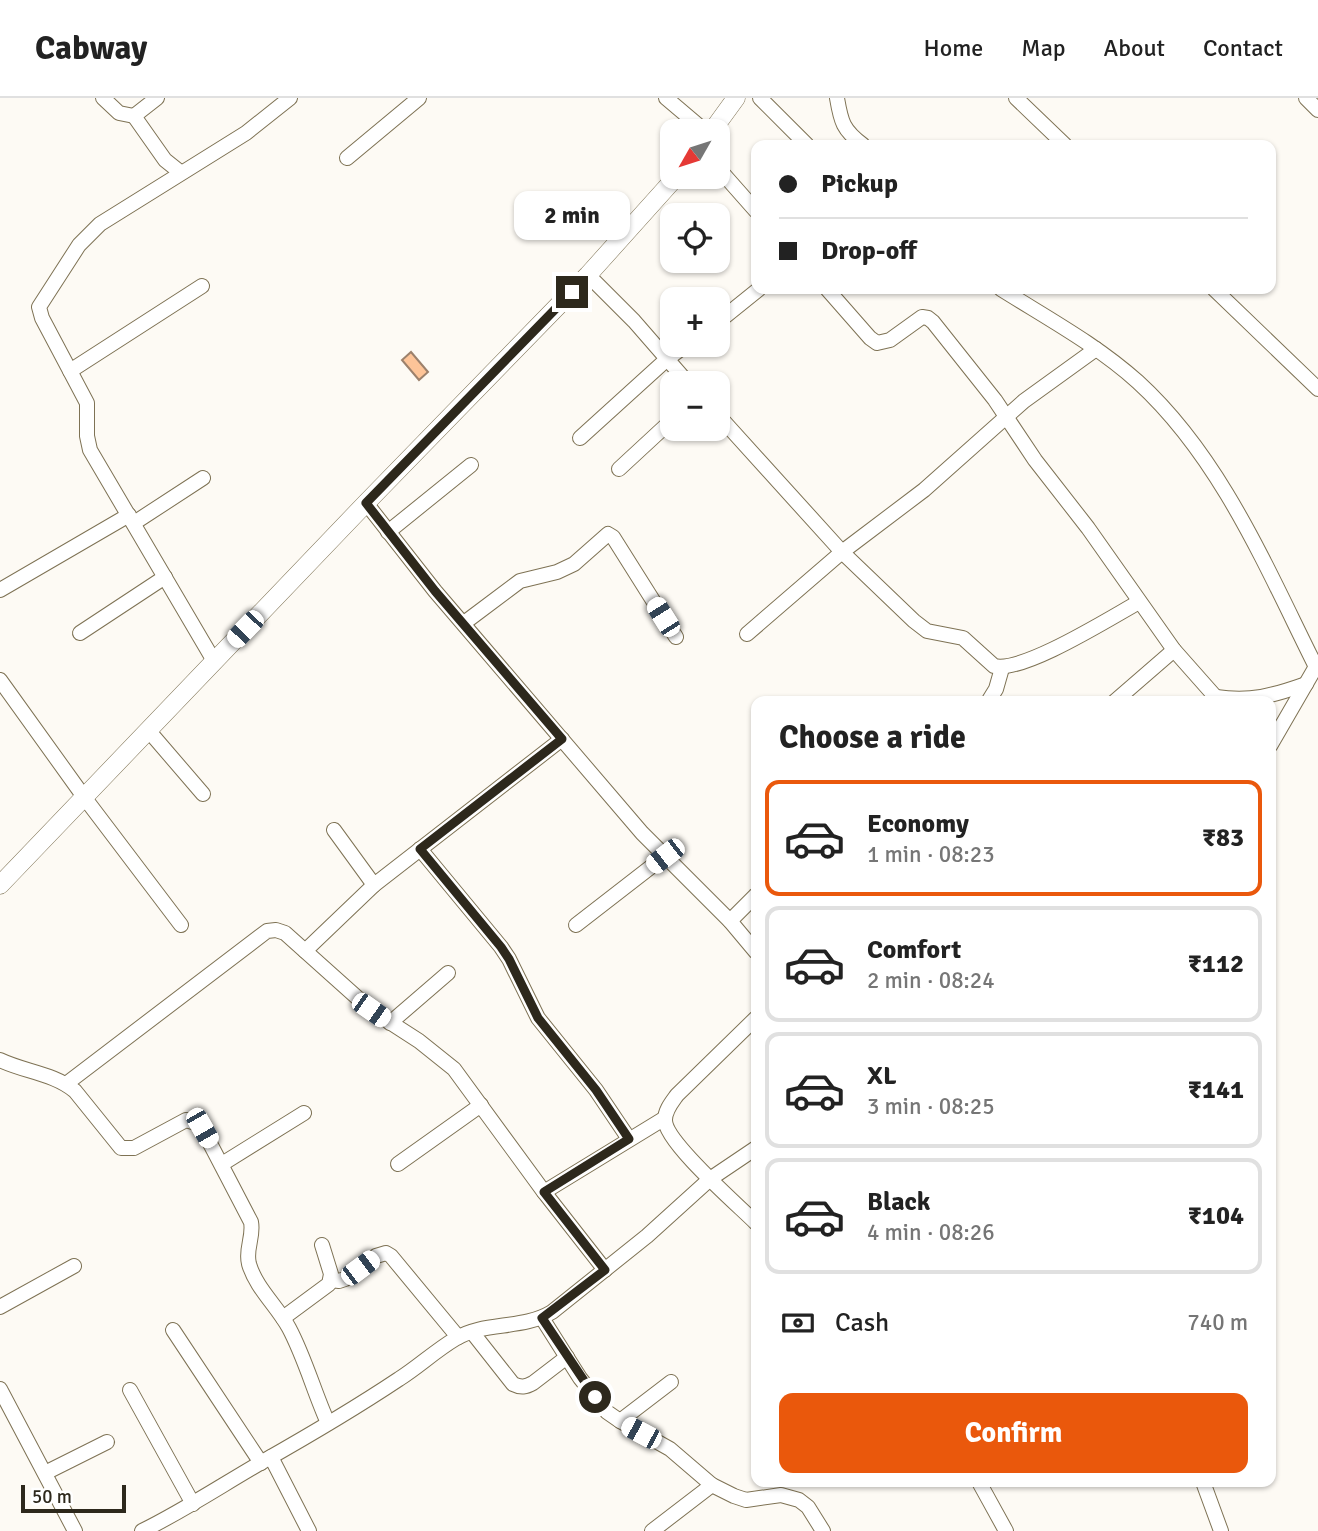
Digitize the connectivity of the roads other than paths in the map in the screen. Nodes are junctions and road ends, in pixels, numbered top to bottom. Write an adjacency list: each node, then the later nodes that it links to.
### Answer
1 (103, 98): 12 (street)
2 (157, 98): 12 (street)
3 (290, 98): 19 (street)
4 (419, 98): 18 (street)
5 (666, 98): 13 (street)
6 (736, 98): 14 (main road)
7 (760, 98): 15 (street)
8 (837, 98): 16 (street)
9 (1016, 98): 17 (street)
10 (1306, 98): 11 (street)
11 (1318, 110)
12 (134, 116): 19 (street)
13 (691, 119)
14 (721, 119)
15 (802, 140)
16 (857, 140)
17 (1060, 140)
18 (347, 158)
19 (180, 172): 33 (street)
20 (730, 182): 22 (street)
21 (665, 189): 23 (main road)
22 (751, 205)
23 (588, 275): 32 (street); 43 (main road)
24 (202, 285): 33 (street)
25 (753, 294): 29 (street)
26 (831, 294): 36 (street)
27 (1009, 294): 30 (street)
28 (1219, 294): 35 (street)
29 (730, 312)
30 (1096, 349): 36 (street); 56 (street)
31 (670, 357): 32 (street)
32 (666, 360): 34 (street); 39 (street)
33 (70, 371): 44 (street)
34 (677, 371)
35 (1318, 389)
36 (1006, 416): 46 (street); 49 (street)
37 (730, 428): 46 (street)
38 (660, 432): 41 (street)
39 (580, 438)
40 (471, 465): 45 (street)
41 (619, 469)
42 (203, 478): 44 (street)
43 (366, 503): 45 (street); 55 (main road)
44 (132, 519): 47 (street); 48 (street)
45 (388, 532): 50 (street)
46 (842, 552): 52 (street); 57 (street)
47 (165, 577): 51 (street); 55 (street)
48 (0, 590)
49 (1139, 602): 54 (street); 57 (street)
50 (464, 623): 53 (street); 66 (street)
51 (80, 634)
52 (747, 634)
53 (676, 637)
54 (1174, 650): 61 (street); 62 (street)
55 (214, 661): 64 (main road)
56 (1317, 665): 59 (street)
57 (1002, 668): 60 (street)
58 (0, 680): 68 (street)
59 (1306, 684): 63 (street); 65 (street)
60 (992, 696)
61 (1121, 696)
62 (1215, 696)
63 (1267, 696)
64 (148, 730): 67 (street); 68 (main road)
65 (1276, 736)
66 (562, 739): 70 (street); 71 (street)
67 (203, 794)
68 (84, 797): 72 (main road); 76 (street)
69 (334, 830): 73 (street)
70 (420, 849): 73 (street); 88 (street)
71 (665, 856): 75 (street); 77 (street)
72 (0, 885)
73 (374, 885): 79 (street)
74 (751, 900): 75 (street)
75 (730, 921): 78 (street)
76 (181, 925)
77 (576, 925)
78 (751, 946)
79 (305, 951): 81 (street); 84 (street)
80 (448, 973): 81 (street)
81 (390, 1023): 85 (street)
82 (751, 1023): 87 (street)
83 (0, 1060): 84 (street)
84 (66, 1084): 90 (street)
85 (481, 1105): 91 (street); 93 (street)
86 (304, 1113): 90 (street)
87 (665, 1118): 88 (street); 92 (street)
88 (629, 1139): 93 (street)
89 (751, 1151): 92 (street)
90 (222, 1164): 100 (street)
91 (398, 1164)
92 (710, 1180): 94 (street); 97 (street)
93 (544, 1192): 97 (street)
94 (751, 1218)
95 (322, 1245): 98 (street)
96 (74, 1266): 99 (street)
97 (605, 1270): 101 (street)
98 (331, 1280): 100 (street); 103 (street)
99 (0, 1307)
100 (284, 1318): 109 (street)
101 (542, 1318): 103 (street); 104 (street)
102 (173, 1330): 111 (street)
103 (465, 1335): 104 (street); 109 (street)
104 (567, 1357): 108 (street)
105 (671, 1382): 108 (street)
106 (130, 1390): 118 (street)
107 (2, 1395): 112 (street)
108 (620, 1421): 113 (street)
109 (328, 1423): 111 (street)
110 (107, 1442): 112 (street)
111 (266, 1460): 118 (street); 121 (street)
112 (45, 1473): 119 (street)
113 (712, 1485): 117 (street); 122 (street)
114 (790, 1487): 117 (street)
115 (982, 1487): 124 (street)
116 (1205, 1487): 125 (street)
117 (781, 1495): 123 (street)
118 (193, 1504): 120 (street)
119 (75, 1531)
120 (142, 1531)
121 (309, 1531)
122 (652, 1531)
123 (823, 1531)
124 (1006, 1531)
125 (1221, 1531)

